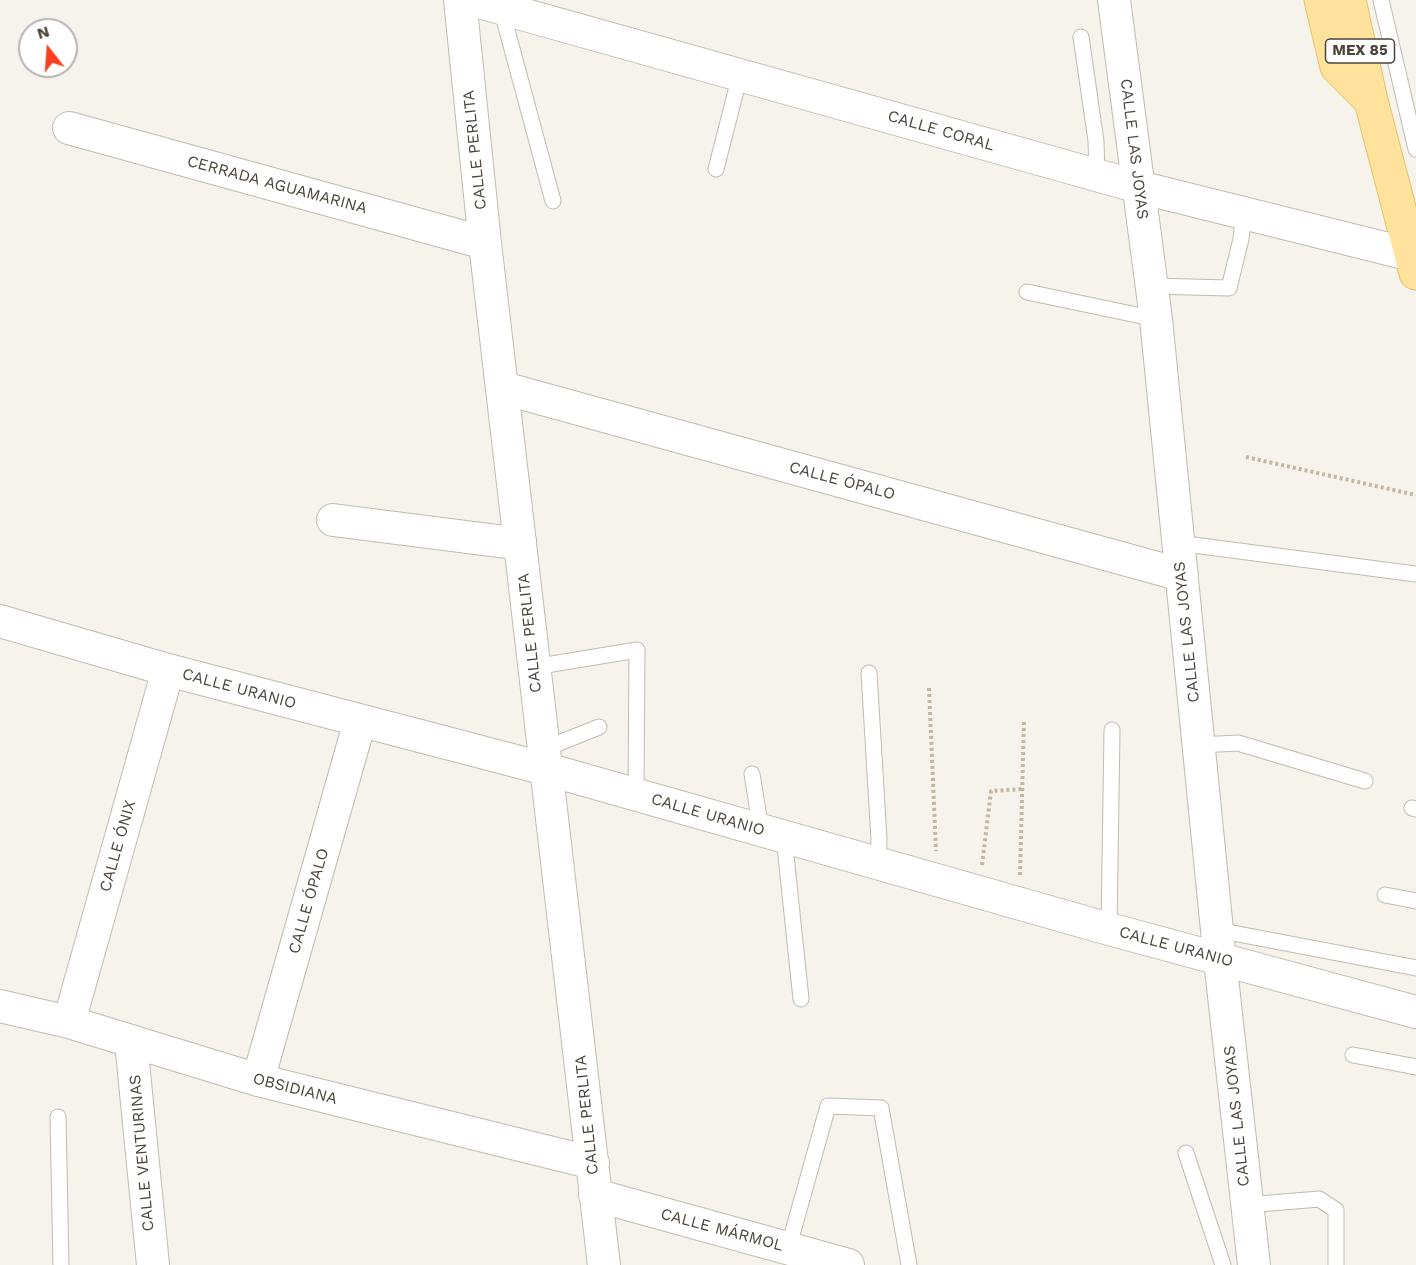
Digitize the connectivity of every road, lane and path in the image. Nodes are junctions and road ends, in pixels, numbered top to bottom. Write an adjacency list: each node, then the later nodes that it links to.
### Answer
1 (460, 0): 19 (street, CALLE PERLITA)
2 (1114, 0): 16 (street, CALLE LAS JOYAS)
3 (1322, 0): 10 (main road)
4 (1348, 0): 10 (main road, MEX 85)
5 (1381, 0): 13 (lane)
6 (1388, 0): 11 (lane)
7 (487, 4): 9 (street, CALLE CORAL); 17 (lane)
8 (1081, 37): 15 (lane)
9 (740, 75): 14 (lane); 15 (street, CALLE CORAL)
10 (1371, 102): 20 (main road, MEX 85)
11 (1416, 117)
12 (69, 128): 19 (street, CERRADA AGUAMARINA)
13 (1416, 149)
14 (716, 169)
15 (1097, 175): 16 (street, CALLE CORAL)
16 (1139, 187): 18 (street, CALLE CORAL); 21 (street, CALLE LAS JOYAS)
17 (553, 201)
18 (1244, 212): 20 (street, CALLE CORAL); 21 (lane)
19 (485, 243): 24 (street, CALLE PERLITA)
20 (1414, 264)
21 (1152, 286): 23 (street, CALLE LAS JOYAS)
22 (1027, 292): 23 (lane)
23 (1156, 319): 29 (street, CALLE LAS JOYAS)
24 (503, 388): 28 (street, CALLE PERLITA); 31 (street, CALLE ÓPALO)
25 (1246, 457): 26 (path)
26 (1416, 495)
27 (333, 520): 28 (street)
28 (520, 541): 33 (street, CALLE PERLITA)
29 (1178, 543): 30 (lane); 31 (street, CALLE LAS JOYAS)
30 (1416, 574)
31 (1182, 575): 41 (street, CALLE LAS JOYAS)
32 (0, 621): 34 (street, CALLE URANIO)
33 (534, 667): 42 (street, CALLE PERLITA); 46 (lane)
34 (168, 670): 38 (street, CALLE URANIO); 60 (street, CALLE ÓNIX)
35 (869, 673): 48 (lane)
36 (929, 688): 49 (path)
37 (1024, 719): 45 (path)
38 (360, 722): 42 (street, CALLE URANIO); 64 (street, CALLE ÓPALO)
39 (599, 727): 42 (lane)
40 (1112, 730): 54 (lane)
41 (1199, 745): 44 (lane); 55 (street, CALLE LAS JOYAS)
42 (545, 759): 46 (street, CALLE URANIO); 67 (street, CALLE PERLITA)
43 (752, 774): 47 (lane)
44 (1365, 781)
45 (1023, 789): 50 (path); 53 (path)
46 (636, 795): 47 (street, CALLE URANIO)
47 (773, 834): 48 (street, CALLE URANIO); 57 (lane)
48 (878, 864): 49 (street, CALLE URANIO)
49 (934, 879): 50 (street, CALLE URANIO)
50 (977, 891): 53 (street, CALLE URANIO)
51 (1385, 895): 52 (lane)
52 (1416, 901)
53 (1017, 903): 54 (street, CALLE URANIO)
54 (1109, 929): 55 (street, CALLE URANIO)
55 (1219, 945): 56 (lane); 59 (street, CALLE URANIO); 69 (street, CALLE LAS JOYAS)
56 (1416, 968)
57 (801, 999)
58 (0, 1006): 60 (street, OBSIDIANA)
59 (1416, 1012)
60 (69, 1022): 61 (street, OBSIDIANA)
61 (131, 1042): 64 (street, OBSIDIANA); 72 (street, CALLE VENTURINAS)
62 (1353, 1055): 63 (lane)
63 (1416, 1067)
64 (258, 1080): 67 (street, OBSIDIANA)
65 (58, 1117): 71 (lane)
66 (1186, 1153): 76 (lane)
67 (593, 1163): 68 (street, CALLE PERLITA)
68 (595, 1196): 70 (street, CALLE MÁRMOL); 73 (street, CALLE PERLITA)
69 (1247, 1205): 77 (street, CALLE LAS JOYAS); 78 (lane)
70 (789, 1257): 74 (street, CALLE MÁRMOL); 75 (lane)
71 (61, 1265)
72 (153, 1265)
73 (604, 1265)
74 (848, 1265)
75 (909, 1265)
76 (1223, 1265)
77 (1254, 1265)
78 (1336, 1265)

